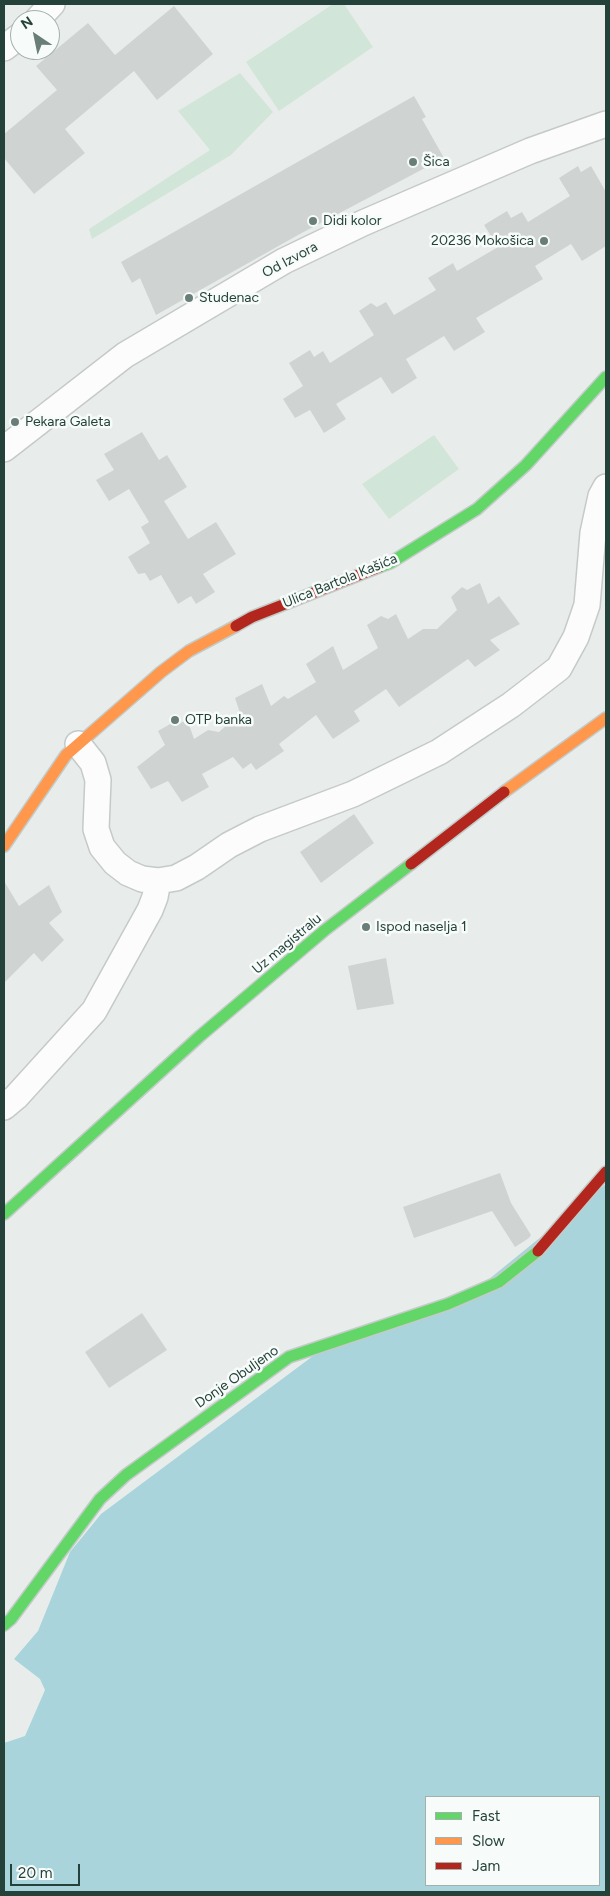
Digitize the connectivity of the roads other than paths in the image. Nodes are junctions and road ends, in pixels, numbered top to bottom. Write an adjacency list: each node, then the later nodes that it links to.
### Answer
1 (606, 124): 3 (street, Od Izvora)
2 (606, 377): 6 (street, Ulica Bartola Kašića)
3 (4, 449)
4 (606, 487): 8 (street)
5 (606, 718): 11 (street, Uz magistralu)
6 (78, 744): 7 (street, Ulica Bartola Kašića); 8 (street)
7 (4, 846)
8 (158, 881): 9 (street)
9 (4, 1107)
10 (606, 1172): 12 (street, Donje Obuljeno)
11 (4, 1214)
12 (4, 1625)

